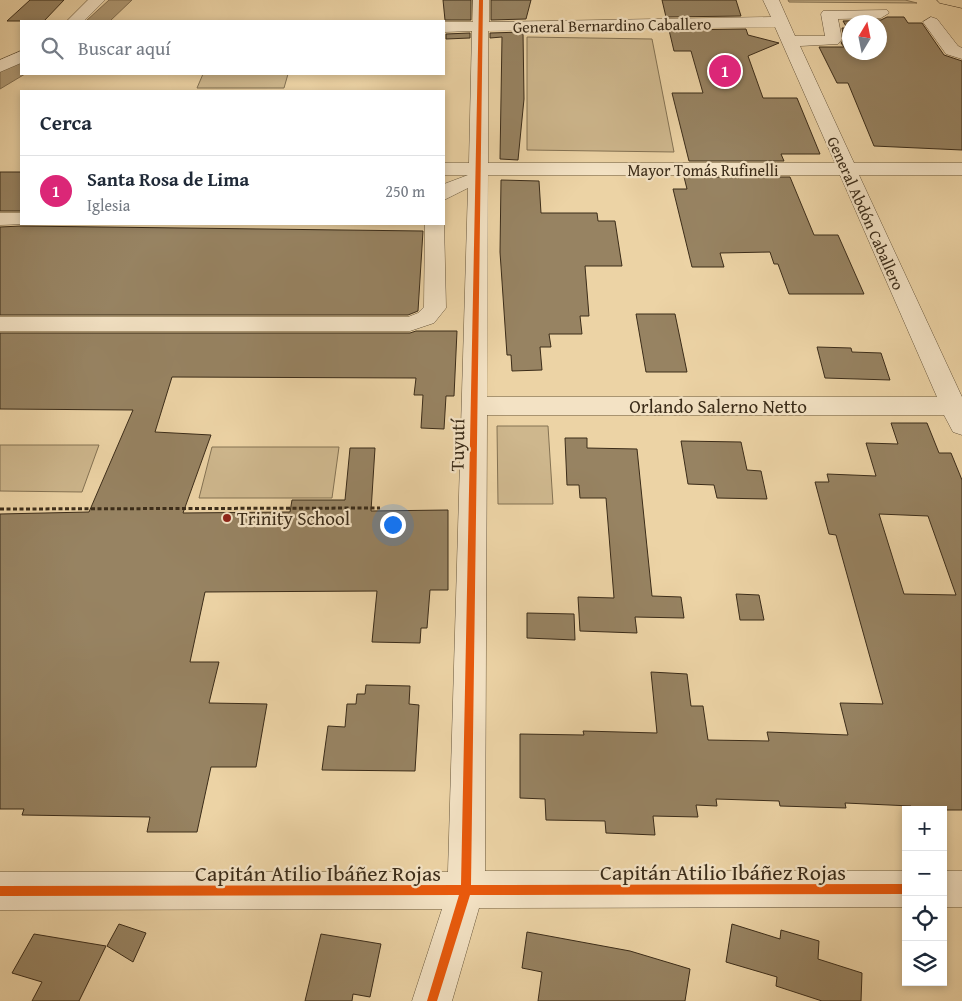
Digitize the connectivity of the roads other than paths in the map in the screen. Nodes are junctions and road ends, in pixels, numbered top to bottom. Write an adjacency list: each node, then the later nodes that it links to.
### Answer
1 (97, 0): 7 (street)
2 (481, 0): 10 (street, Tuyutí)
3 (771, 0): 11 (street, General Abdón Caballero)
4 (945, 0): 5 (main road)
5 (962, 3)
6 (881, 13): 11 (street, General Bernardino Caballero)
7 (76, 20)
8 (931, 22): 12 (street)
9 (445, 27): 10 (street, General Bernardino Caballero)
10 (482, 27): 11 (street, General Bernardino Caballero); 18 (street, Tuyutí)
11 (784, 32): 17 (street, General Abdón Caballero)
12 (962, 54)
13 (20, 57): 14 (street)
14 (0, 67)
15 (445, 169): 18 (street, Mayor Tomás Rufinelli)
16 (962, 169): 17 (street, Mayor Tomás Rufinelli)
17 (846, 170): 18 (street, Mayor Tomás Rufinelli); 25 (street, General Abdón Caballero)
18 (477, 174): 19 (street); 24 (street, Tuyutí)
19 (445, 193)
20 (0, 219): 21 (street)
21 (20, 219)
22 (434, 225): 23 (street)
23 (0, 324)
24 (474, 406): 25 (street, Orlando Salerno Netto); 29 (street, Tuyutí)
25 (959, 413)
26 (902, 889): 29 (street, Capitán Atilio Ibáñez Rojas)
27 (947, 889): 28 (street)
28 (962, 889)
29 (466, 890): 30 (street, Capitán Atilio Ibáñez Rojas); 31 (street, Tuyutí)
30 (0, 891)
31 (432, 1001)

